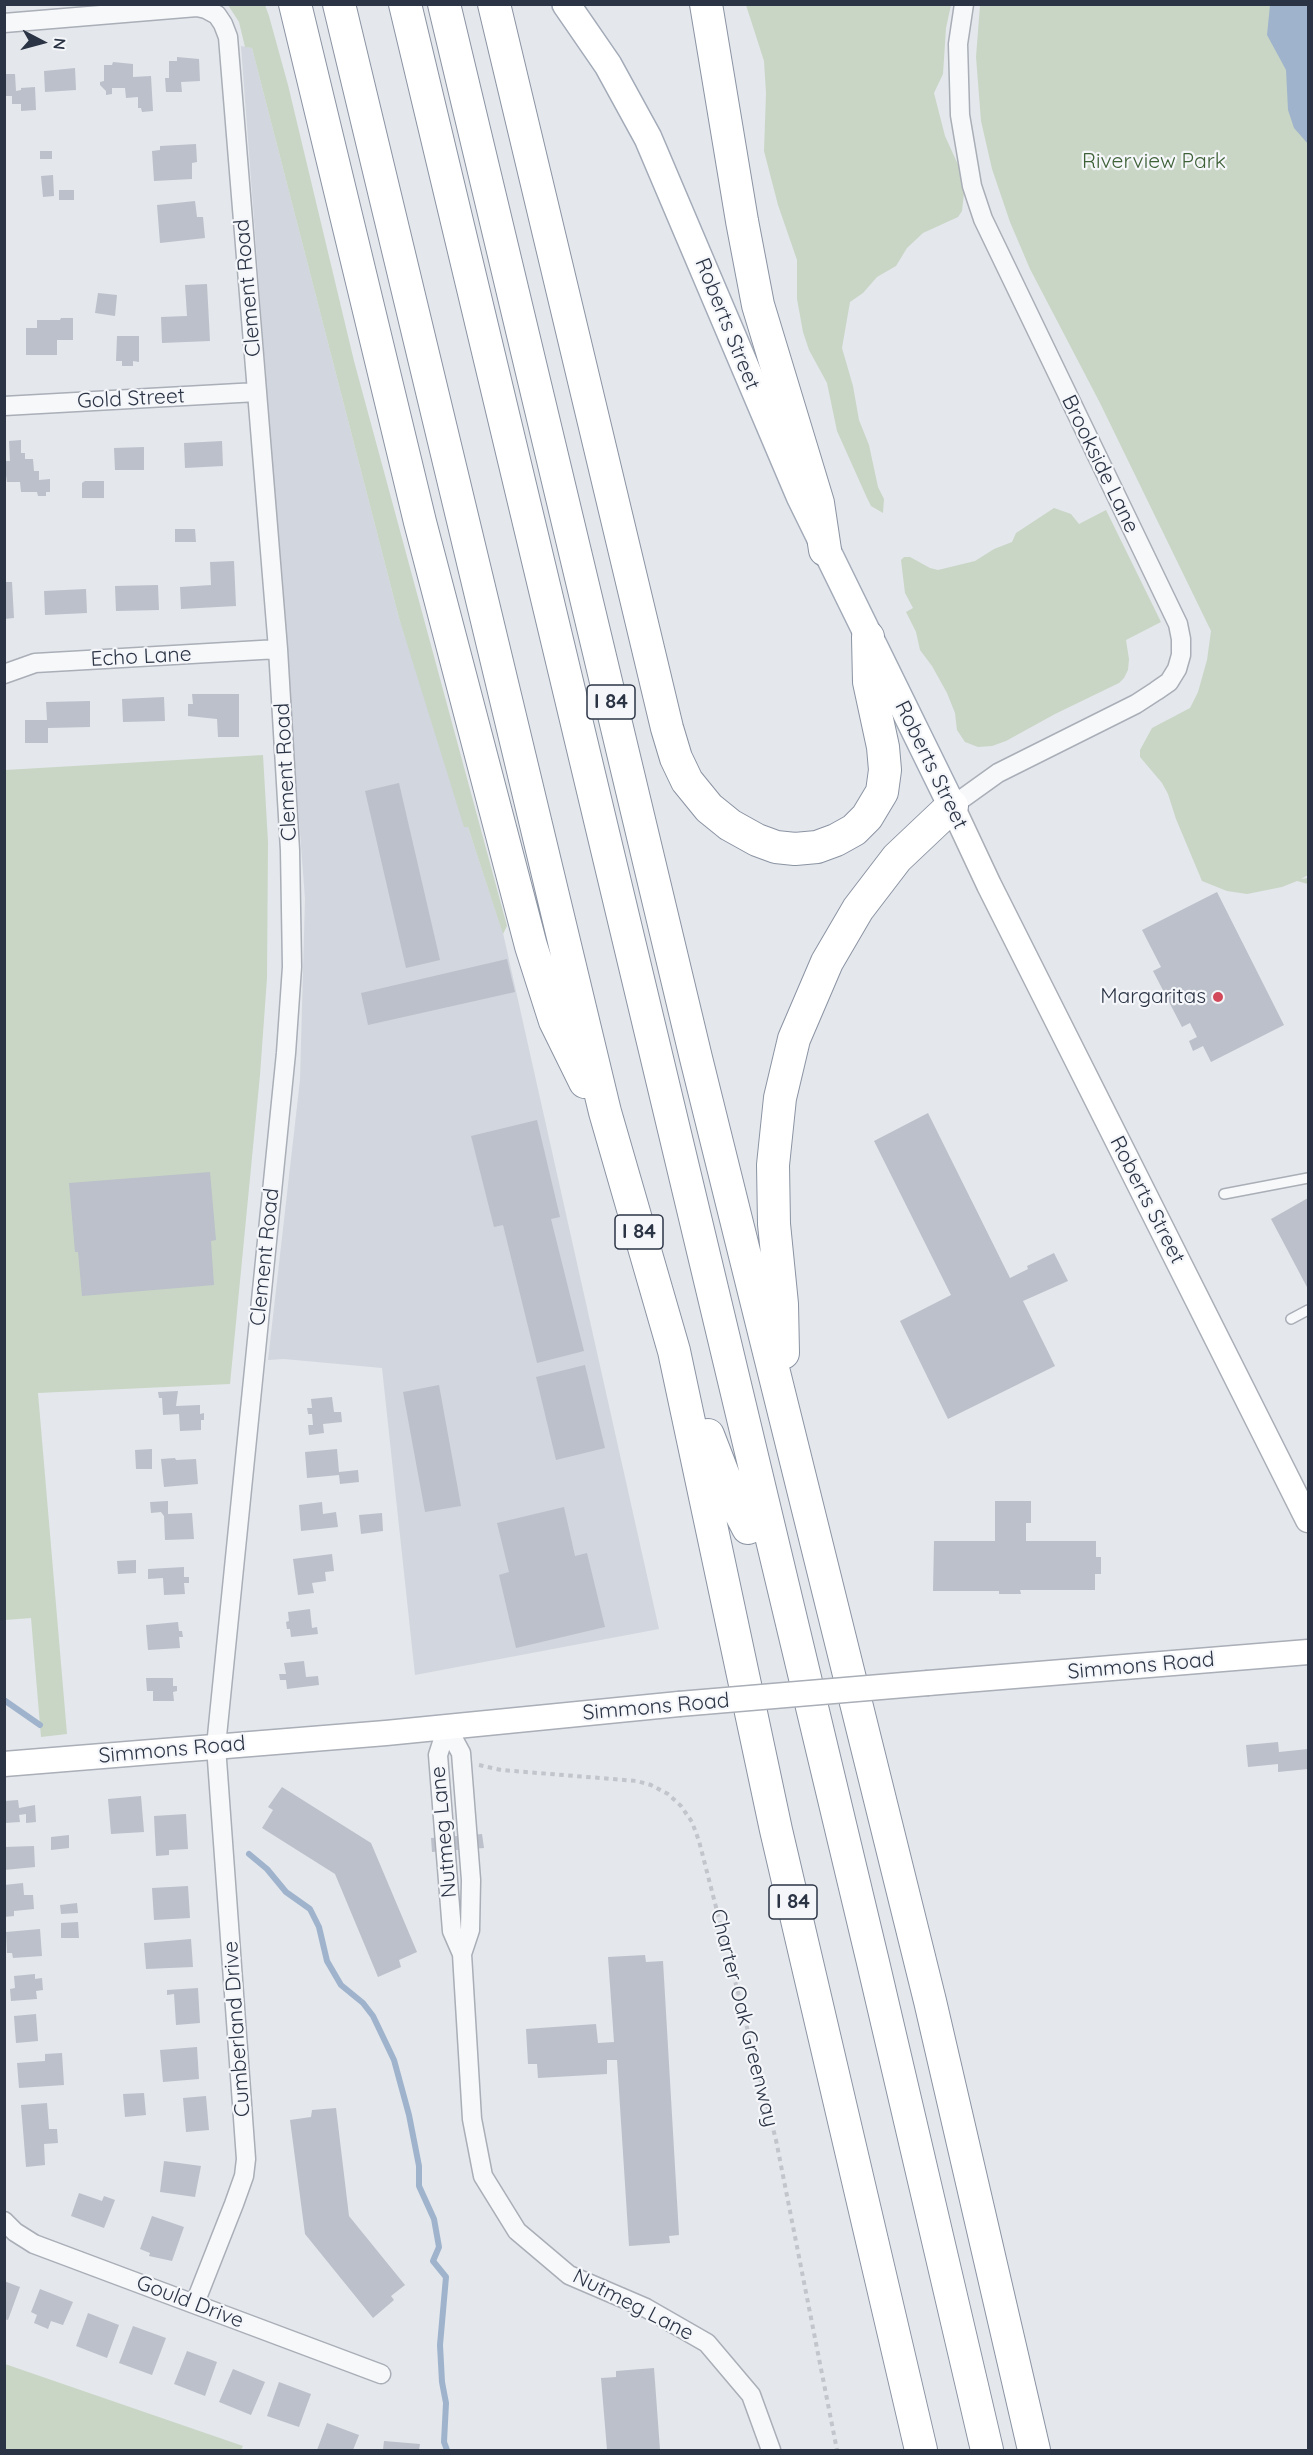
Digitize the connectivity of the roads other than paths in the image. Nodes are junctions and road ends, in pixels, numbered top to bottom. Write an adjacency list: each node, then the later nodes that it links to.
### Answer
1 (278, 4): 14 (highway)
2 (295, 4): 14 (highway)
3 (339, 4): 13 (highway, I 84)
4 (348, 4): 13 (highway)
5 (384, 4): 30 (highway)
6 (405, 4): 44 (highway)
7 (444, 4): 28 (highway, I 84)
8 (494, 4): 18 (highway)
9 (566, 4): 17 (main road, Roberts Street)
10 (706, 4): 17 (highway)
11 (964, 4): 21 (street, Brookside Lane)
12 (4, 23): 15 (street, Clement Road)
13 (355, 70): 22 (highway, I 84)
14 (319, 105): 22 (highway)
15 (257, 392): 16 (street, Gold Street); 19 (street, Clement Road)
16 (4, 406)
17 (825, 550): 18 (main road, Roberts Street)
18 (868, 637): 21 (main road, Roberts Street)
19 (278, 649): 20 (street, Echo Lane); 33 (street, Clement Road)
20 (4, 674)
21 (952, 806): 28 (highway); 29 (main road, Roberts Street)
22 (604, 1112): 27 (highway, I 84)
23 (1308, 1178): 24 (lane)
24 (1224, 1194)
25 (1308, 1310): 26 (lane)
26 (1291, 1319)
27 (674, 1351): 30 (highway); 42 (highway, I 84)
28 (781, 1399): 45 (highway, I 84)
29 (1308, 1520)
30 (748, 1528): 43 (highway)
31 (1308, 1652): 32 (main road, Simmons Road, bridge)
32 (447, 1727): 33 (main road, Simmons Road); 35 (street, Nutmeg Lane); 36 (street, Nutmeg Lane)
33 (216, 1746): 34 (main road, Simmons Road); 39 (street, Cumberland Drive)
34 (4, 1764)
35 (451, 1911): 36 (street, Nutmeg Lane); 37 (street, Nutmeg Lane)
36 (470, 1913): 37 (street, Nutmeg Lane)
37 (462, 1954): 41 (street, Nutmeg Lane)
38 (4, 2221): 39 (street, Gould Drive)
39 (195, 2303): 40 (street, Gould Drive)
40 (381, 2374)
41 (771, 2451)
42 (921, 2451)
43 (966, 2451)
44 (987, 2451)
45 (1034, 2451)

